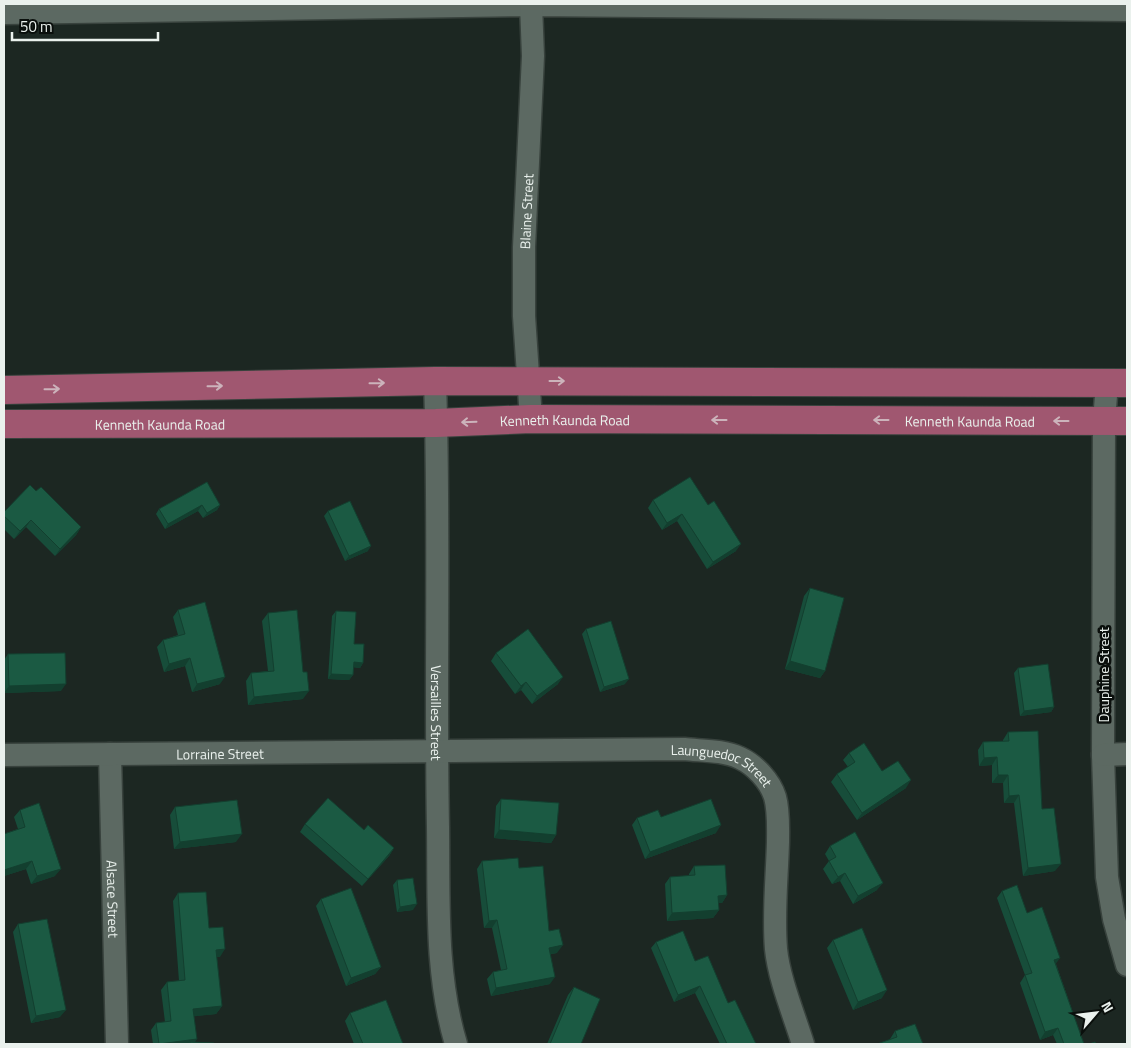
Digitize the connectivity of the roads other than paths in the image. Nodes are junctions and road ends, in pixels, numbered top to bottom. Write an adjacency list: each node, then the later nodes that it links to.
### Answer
1 (531, 5): 2 (street); 3 (street); 4 (street, Blaine Street)
2 (1127, 10)
3 (4, 13)
4 (527, 381): 5 (main road); 6 (main road, one-way to 6); 8 (street, Blaine Street)
5 (435, 382): 7 (main road, one-way to 5); 10 (street, Versailles Street)
6 (1117, 383): 9 (street, Dauphine Street)
7 (4, 390)
8 (531, 419): 9 (main road, Kenneth Kaunda Road, one-way to 8); 10 (main road, Kenneth Kaunda Road, one-way to 10)
9 (1116, 421): 16 (street, Dauphine Street)
10 (436, 423): 11 (main road, Kenneth Kaunda Road); 12 (street, Versailles Street)
11 (4, 424)
12 (436, 751): 13 (street, Lorraine Street); 19 (street, Versailles Street); 20 (street, Launguedoc Street)
13 (110, 754): 15 (street, Lorraine Street); 18 (street, Alsace Street)
14 (1127, 754): 16 (street)
15 (4, 755)
16 (1103, 755): 17 (street, Dauphine Street)
17 (1127, 965)
18 (117, 1044)
19 (456, 1044)
20 (803, 1044)

